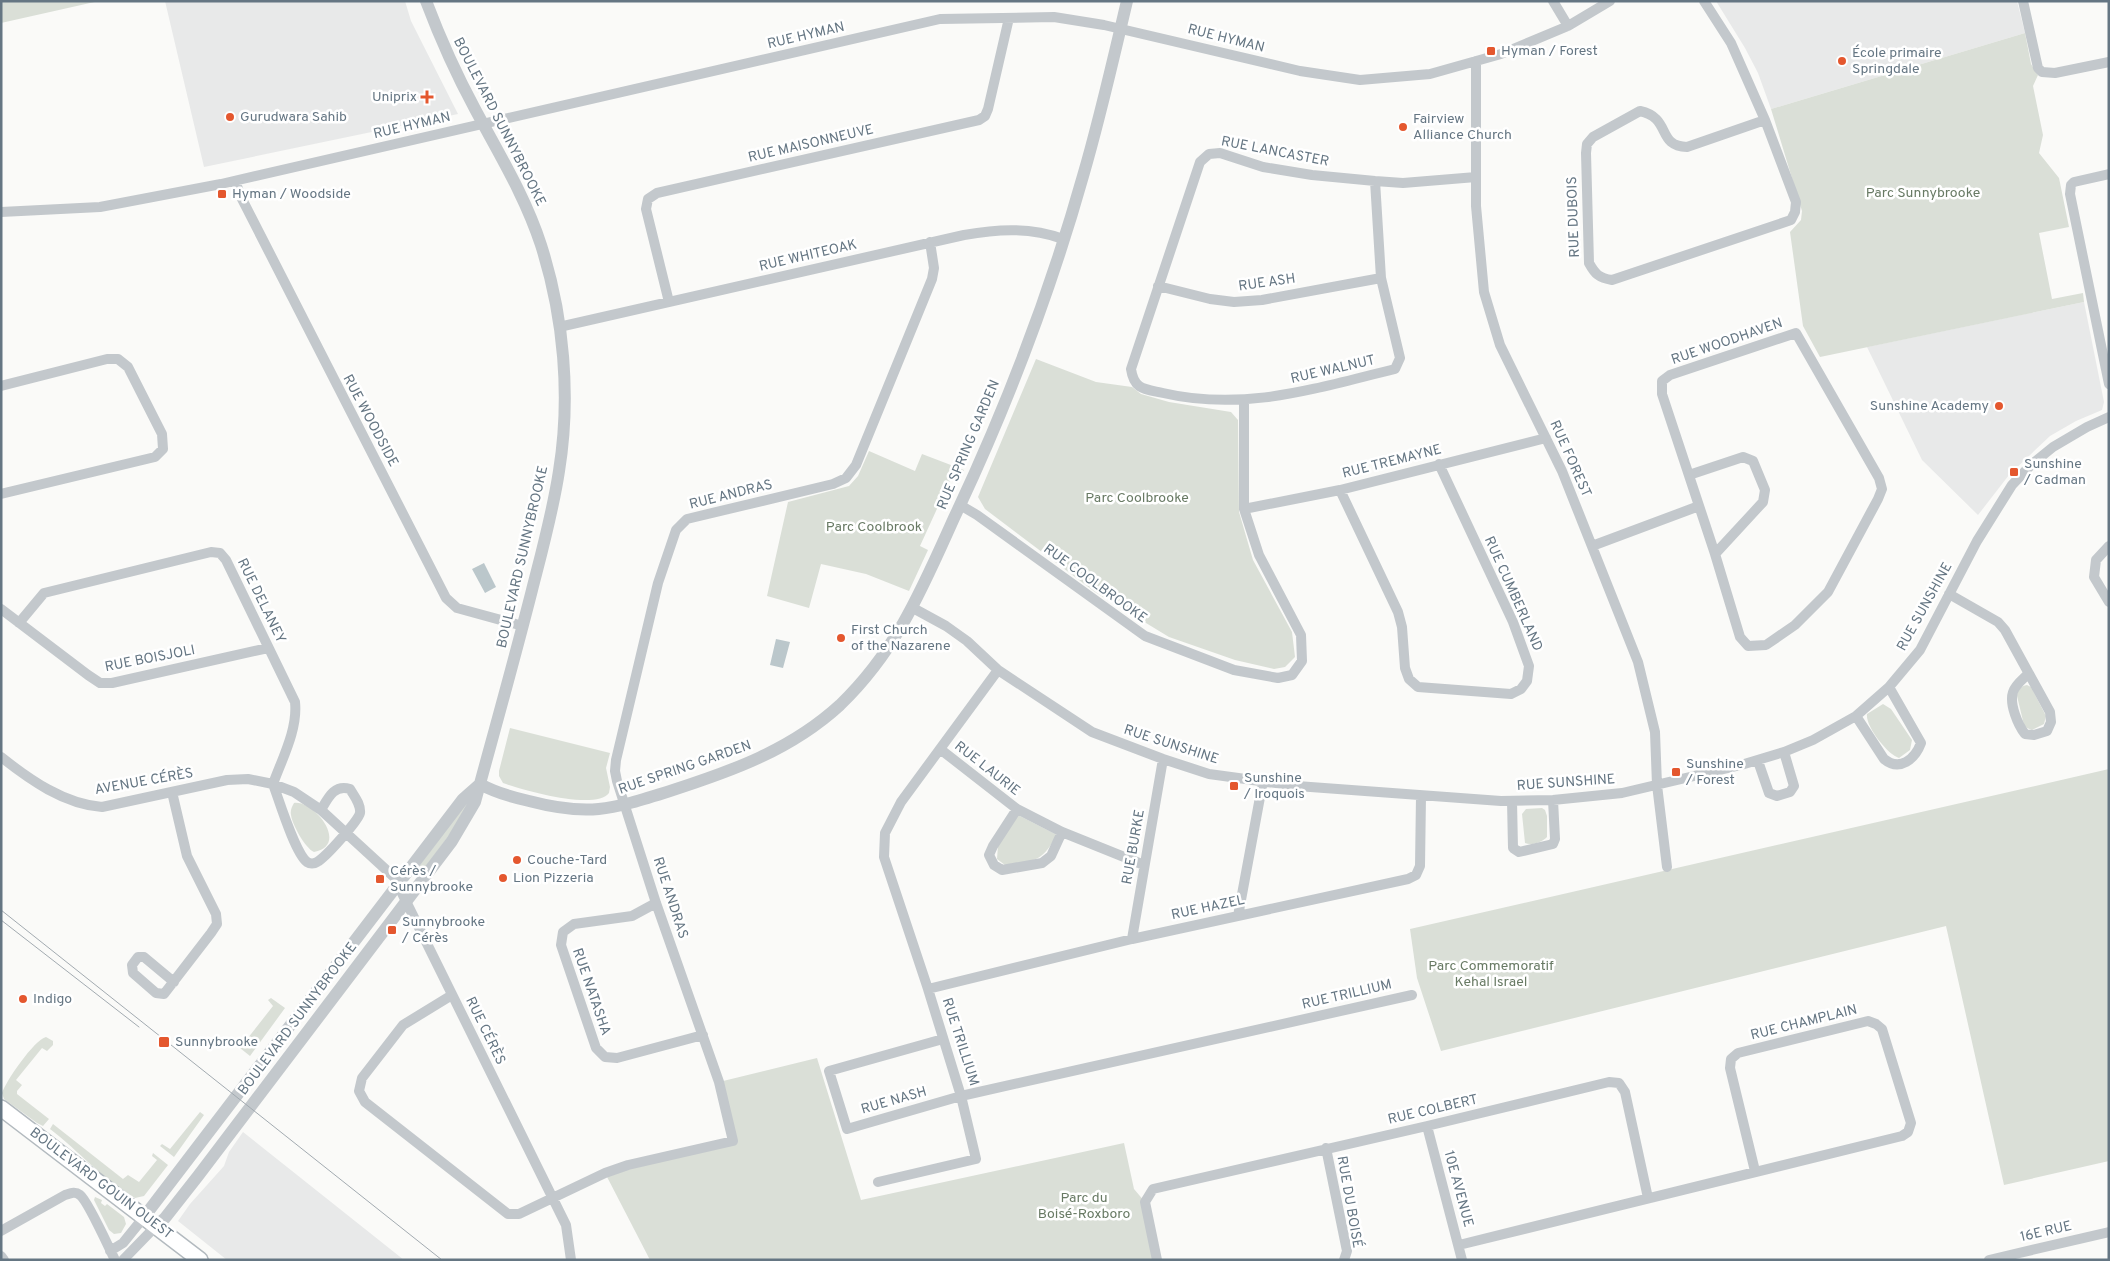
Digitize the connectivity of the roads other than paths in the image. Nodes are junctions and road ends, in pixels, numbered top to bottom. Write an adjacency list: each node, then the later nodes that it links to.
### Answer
1 (426, 1): 13 (street, BOULEVARD SUNNYBROOKE)
2 (1127, 1): 9 (street, RUE SPRING GARDEN)
3 (1553, 1): 8 (street)
4 (1610, 1): 8 (street, RUE HYMAN)
5 (1704, 1): 12 (street, RUE DUBOIS)
6 (2023, 1): 11 (street)
7 (1009, 18): 9 (street, RUE HYMAN); 13 (street, RUE HYMAN); 23 (street, RUE MAISONNEUVE)
8 (1568, 26): 10 (street, RUE HYMAN)
9 (1120, 28): 10 (street, RUE HYMAN); 19 (street, RUE SPRING GARDEN)
10 (1476, 61): 15 (street, RUE FOREST)
11 (2109, 62)
12 (1765, 120): 12 (street, RUE DUBOIS)
13 (484, 124): 16 (street, RUE HYMAN); 24 (street, BOULEVARD SUNNYBROOKE)
14 (2109, 174): 26 (street)
15 (1476, 177): 17 (street, RUE LANCASTER); 30 (street, RUE FOREST)
16 (235, 181): 18 (street, RUE HYMAN); 46 (street, RUE WOODSIDE)
17 (1375, 181): 21 (street, RUE WALNUT); 22 (street, RUE LANCASTER)
18 (1, 212)
19 (1063, 239): 20 (street, RUE WHITEOAK); 35 (street, RUE SPRING GARDEN)
20 (930, 242): 23 (street, RUE WHITEOAK); 65 (street, RUE ANDRAS)
21 (1381, 278): 22 (street, RUE ASH); 28 (street, RUE WALNUT)
22 (1158, 286): 25 (street, RUE LANCASTER)
23 (669, 302): 24 (street, RUE WHITEOAK)
24 (559, 327): 46 (street, BOULEVARD SUNNYBROOKE)
25 (1131, 369): 28 (street, RUE WALNUT)
26 (2109, 384)
27 (1, 386): 34 (street)
28 (1244, 401): 37 (street, RUE COOLBROOKE)
29 (2109, 417): 41 (street, RUE SUNSHINE)
30 (1546, 438): 31 (street, RUE TREMAYNE); 38 (street, RUE FOREST)
31 (1439, 464): 33 (street, RUE TREMAYNE); 33 (street, RUE CUMBERLAND)
32 (1689, 475): 36 (street, RUE WOODHAVEN); 40 (street); 40 (street, RUE WOODHAVEN)
33 (1340, 490): 37 (street, RUE TREMAYNE)
34 (1, 494)
35 (960, 505): 37 (street, RUE COOLBROOKE); 43 (street, RUE SPRING GARDEN)
36 (1699, 506): 38 (street); 40 (street, RUE WOODHAVEN)
37 (1244, 509)
38 (1592, 546): 60 (street, RUE FOREST)
39 (2109, 546): 42 (street)
40 (1715, 554)
41 (1949, 594): 49 (street); 50 (street, RUE SUNSHINE)
42 (2109, 602)
43 (913, 608): 48 (street, RUE SUNSHINE); 65 (street, RUE SPRING GARDEN)
44 (1, 609): 45 (street, RUE BOISJOLI)
45 (19, 623): 47 (street, RUE BOISJOLI); 47 (street, RUE DELANEY)
46 (523, 626): 59 (street, BOULEVARD SUNNYBROOKE)
47 (268, 648): 58 (street, RUE DELANEY)
48 (998, 670): 52 (street, RUE TRILLIUM); 55 (street, RUE SUNSHINE)
49 (2028, 674): 49 (street)
50 (1888, 687): 51 (street, RUE SUNSHINE); 51 (street)
51 (1856, 716): 53 (street, RUE SUNSHINE)
52 (940, 750): 67 (street, RUE LAURIE); 78 (street, RUE TRILLIUM)
53 (1784, 752): 56 (street, RUE SUNSHINE); 56 (street)
54 (1, 756): 61 (street, AVENUE CÉRÈS)
55 (1163, 759): 57 (street, RUE SUNSHINE); 70 (street, RUE BURKE)
56 (1758, 761): 60 (street, RUE SUNSHINE)
57 (1263, 781): 62 (street, RUE SUNSHINE); 75 (street)
58 (273, 784): 61 (street, AVENUE CÉRÈS); 66 (street, RUE CÉRÈS); 69 (street)
59 (480, 784): 65 (street, RUE SPRING GARDEN); 72 (street, BOULEVARD SUNNYBROOKE); 73 (street, BOULEVARD SUNNYBROOKE)
60 (1657, 785): 63 (street, RUE SUNSHINE); 71 (street, RUE FOREST)
61 (172, 792): 77 (street)
62 (1421, 796): 64 (street, RUE SUNSHINE); 75 (street, RUE HAZEL)
63 (1553, 800): 64 (street, RUE SUNSHINE); 64 (street)
64 (1512, 801)
65 (625, 804): 74 (street, RUE ANDRAS)
66 (321, 810): 69 (street, RUE CÉRÈS); 69 (street)
67 (1018, 810): 68 (street, RUE LAURIE); 68 (street, RUE LAURIE)
68 (1062, 832): 70 (street, RUE LAURIE)
69 (345, 833): 72 (street, RUE CÉRÈS)
70 (1144, 865): 76 (street, RUE BURKE)
71 (1666, 866)
72 (398, 884): 73 (street, RUE CÉRÈS); 91 (street, BOULEVARD SUNNYBROOKE)
73 (406, 901): 79 (street, RUE CÉRÈS); 91 (street, BOULEVARD SUNNYBROOKE)
74 (656, 903): 81 (street, RUE ANDRAS); 81 (street, RUE NATASHA)
75 (1238, 916): 76 (street, RUE HAZEL)
76 (1132, 939): 78 (street, RUE HAZEL)
77 (174, 982)
78 (928, 988): 82 (street, RUE TRILLIUM)
79 (452, 995): 89 (street, RUE CÉRÈS); 89 (street, RUE ANDRAS)
80 (1412, 995): 83 (street, RUE TRILLIUM)
81 (703, 1035): 89 (street, RUE ANDRAS)
82 (943, 1039): 83 (street, RUE TRILLIUM); 83 (street, RUE NASH)
83 (961, 1096): 88 (street)
84 (1, 1108): 91 (main road, BOULEVARD GOUIN OUEST)
85 (1427, 1126): 86 (street, RUE COLBERT); 90 (street, RUE COLBERT); 94 (street, 10E AVENUE)
86 (1326, 1148): 101 (street, RUE COLBERT); 102 (street, RUE DU BOISÉ)
87 (1755, 1171): 87 (street, RUE CHAMPLAIN); 90 (street, RUE CHAMPLAIN)
88 (878, 1182)
89 (552, 1198): 100 (street, RUE CÉRÈS)
90 (1648, 1198): 94 (street, RUE CHAMPLAIN)
91 (150, 1221): 95 (street, BOULEVARD SUNNYBROOKE); 98 (street, BOULEVARD SUNNYBROOKE); 99 (main road, BOULEVARD GOUIN OUEST)
92 (1, 1231): 95 (street)
93 (2109, 1232): 104 (street, 16E RUE)
94 (1459, 1246): 103 (street, 10E AVENUE)
95 (112, 1255)
96 (1, 1256): 97 (street)
97 (4, 1260)
98 (123, 1260)
99 (200, 1260)
100 (571, 1260)
101 (1157, 1260)
102 (1344, 1260)
103 (1462, 1260)
104 (1989, 1260)

